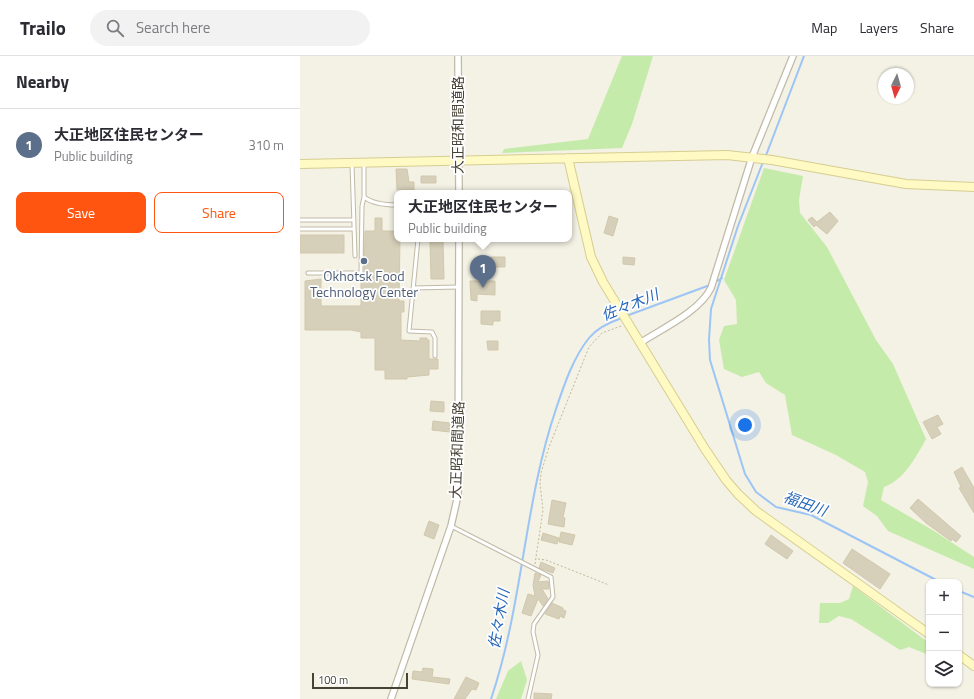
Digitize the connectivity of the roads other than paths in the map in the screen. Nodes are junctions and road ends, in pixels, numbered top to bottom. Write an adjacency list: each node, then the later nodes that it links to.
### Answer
1 (458, 56): 5 (street, 大正昭和間道路)
2 (793, 56): 4 (street)
3 (568, 158): 4 (street); 5 (street); 23 (street)
4 (754, 158): 9 (street); 23 (street)
5 (458, 160): 6 (street); 10 (street, 大正昭和間道路)
6 (364, 162): 7 (street); 11 (lane)
7 (352, 163): 8 (street); 14 (lane)
8 (300, 164)
9 (974, 187)
10 (459, 190)
11 (364, 197): 12 (lane); 20 (lane)
12 (394, 205)
13 (300, 220): 14 (lane)
14 (354, 220): 16 (lane)
15 (300, 229): 16 (lane)
16 (354, 229): 19 (lane)
17 (418, 242): 22 (lane)
18 (459, 242): 21 (street, 大正昭和間道路)
19 (355, 256)
20 (308, 273)
21 (459, 287): 22 (lane); 25 (street, 大正昭和間道路)
22 (413, 288): 24 (lane)
23 (640, 343): 26 (street)
24 (435, 356)
25 (451, 526): 29 (street, 大正昭和間道路); 30 (lane)
26 (926, 632)
27 (962, 657): 28 (street)
28 (974, 666)
29 (391, 699)
30 (528, 699)

